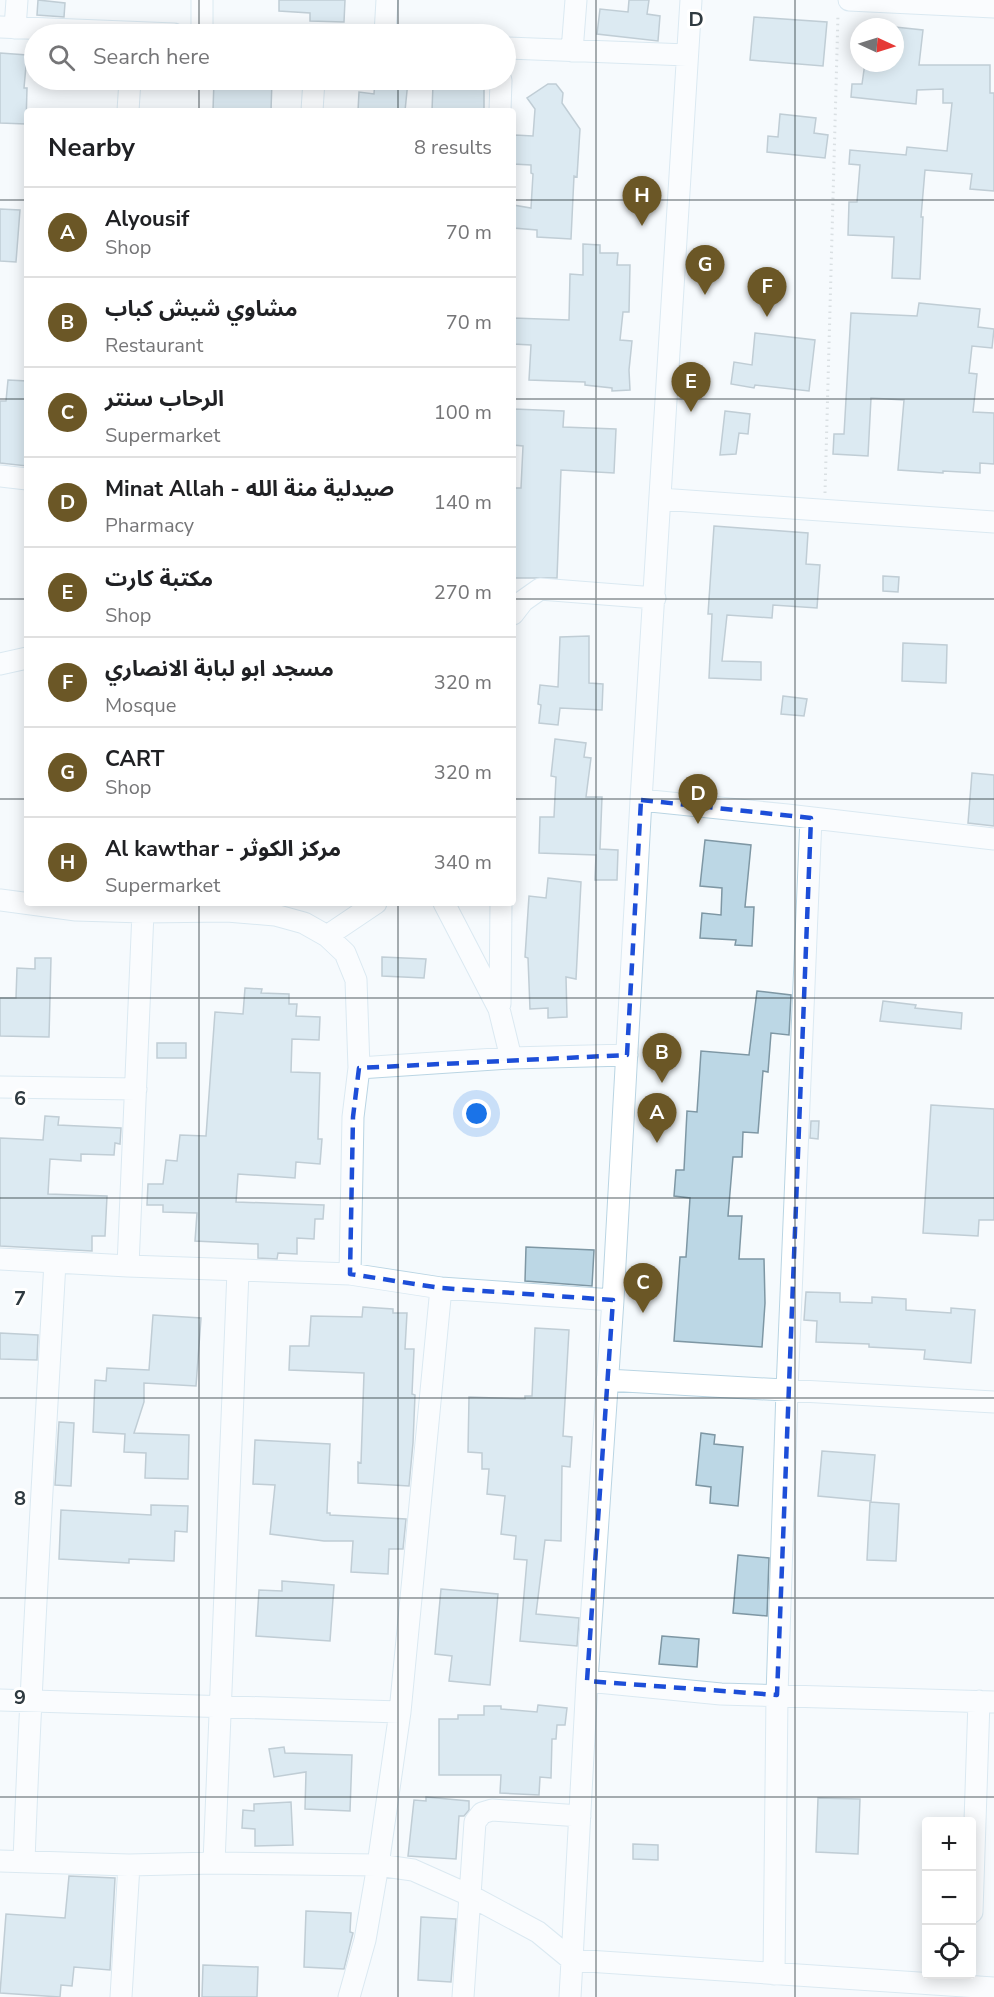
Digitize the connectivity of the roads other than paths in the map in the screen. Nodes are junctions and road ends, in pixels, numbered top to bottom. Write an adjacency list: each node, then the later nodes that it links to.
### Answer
1 (18, 0): 10 (street)
2 (202, 0): 8 (street)
3 (387, 0): 9 (street)
4 (576, 0): 13 (street)
5 (690, 0): 14 (street)
6 (844, 6): 7 (street)
7 (994, 7)
8 (202, 24)
9 (386, 24)
10 (8, 28): 11 (street)
11 (24, 29)
12 (516, 48): 13 (street)
13 (572, 51): 14 (street)
14 (687, 55): 23 (street)
15 (129, 90): 18 (street)
16 (313, 90): 19 (street)
17 (501, 90): 20 (street)
18 (128, 108)
19 (312, 108)
20 (500, 108)
21 (0, 476): 22 (street)
22 (24, 479)
23 (660, 498): 24 (street); 25 (street)
24 (994, 522)
25 (655, 598): 26 (street); 29 (street)
26 (516, 610)
27 (24, 659): 28 (street)
28 (0, 664)
29 (641, 800): 30 (street); 42 (street)
30 (811, 818): 31 (street); 55 (street)
31 (994, 839)
32 (0, 900): 33 (street)
33 (24, 903)
34 (46, 906): 39 (street)
35 (372, 906): 40 (street)
36 (446, 906): 41 (street)
37 (501, 906): 41 (street)
38 (229, 907): 39 (street); 40 (street)
39 (143, 912): 46 (street)
40 (327, 936): 44 (street)
41 (500, 1009): 43 (street)
42 (627, 1055): 43 (street); 53 (street)
43 (511, 1058): 44 (street)
44 (359, 1068): 51 (street)
45 (0, 1087): 46 (street)
46 (136, 1089): 49 (street)
47 (0, 1259): 48 (street)
48 (55, 1262): 49 (street); 60 (street)
49 (128, 1266): 50 (street)
50 (238, 1271): 51 (street); 62 (street)
51 (350, 1274): 52 (street)
52 (441, 1288): 53 (street); 63 (street)
53 (613, 1300): 54 (street)
54 (607, 1380): 55 (street); 57 (street)
55 (787, 1390): 56 (street); 58 (street)
56 (994, 1402)
57 (587, 1681): 58 (street); 64 (street)
58 (777, 1695): 61 (street); 73 (street)
59 (0, 1700): 60 (street)
60 (29, 1701): 62 (street); 66 (street)
61 (987, 1702): 70 (street)
62 (220, 1707): 63 (street); 67 (street)
63 (400, 1712): 69 (street)
64 (580, 1816): 71 (street); 72 (street)
65 (0, 1861): 66 (street)
66 (24, 1862): 68 (street)
67 (214, 1863): 68 (street); 69 (street)
68 (129, 1865): 76 (street)
69 (378, 1865): 71 (street); 77 (street)
70 (975, 1871)
71 (469, 1895): 72 (street); 78 (street)
72 (572, 1960): 73 (street); 79 (street)
73 (774, 1974): 74 (street)
74 (969, 1986): 75 (street)
75 (994, 1988)
76 (122, 1997)
77 (349, 1997)
78 (463, 1997)
79 (570, 1997)

